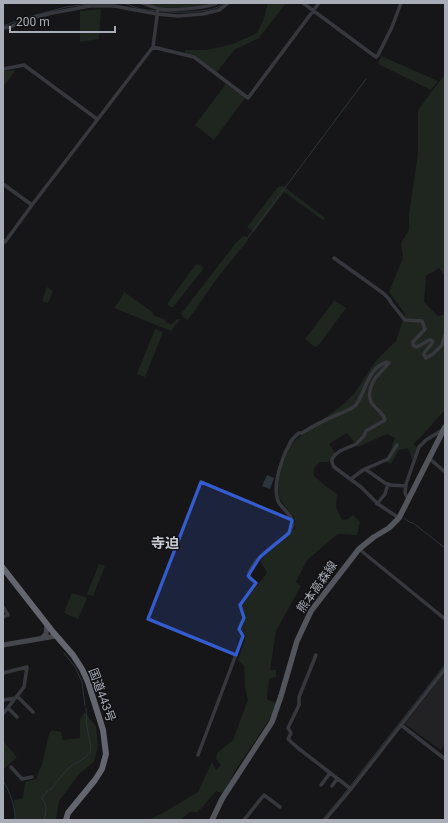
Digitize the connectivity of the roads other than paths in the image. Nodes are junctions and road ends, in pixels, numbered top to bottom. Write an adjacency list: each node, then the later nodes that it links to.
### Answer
1 (142, 3): 7 (street)
2 (217, 3): 7 (street)
3 (228, 3): 9 (street)
4 (303, 3): 8 (street)
5 (319, 3): 8 (street)
6 (401, 3): 8 (street)
7 (158, 9): 9 (street)
8 (313, 11): 11 (street)
9 (157, 14): 10 (street); 11 (street)
10 (3, 28)
11 (153, 47): 13 (street)
12 (3, 69): 13 (street)
13 (97, 119): 15 (street)
14 (3, 184): 15 (street)
15 (32, 206): 16 (street)
16 (3, 240)
17 (334, 258): 18 (street)
18 (445, 335)
19 (445, 428): 21 (main road, 熊本高森線); 26 (street)
20 (397, 446): 22 (street)
21 (430, 459): 23 (street); 27 (main road, 熊本高森線)
22 (365, 469): 24 (street); 25 (street)
23 (445, 472)
24 (351, 479): 28 (street); 30 (street)
25 (388, 484): 26 (street); 28 (street)
26 (406, 486): 27 (street)
27 (408, 500): 29 (main road, 熊本高森線)
28 (377, 504): 29 (street)
29 (399, 518): 31 (main road, 熊本高森線)
30 (292, 520): 40 (street); 40 (street)
31 (359, 549): 35 (street); 62 (main road, 熊本高森線)
32 (3, 568): 36 (highway, 国道443号)
33 (3, 607): 34 (street)
34 (3, 617)
35 (445, 619)
36 (47, 625): 37 (highway, 国道443号); 38 (street)
37 (56, 636): 38 (street); 61 (highway, 国道443号)
38 (41, 638): 39 (street)
39 (3, 645)
40 (236, 655): 51 (street)
41 (316, 655): 54 (street)
42 (445, 669): 50 (street)
43 (3, 673): 44 (street)
44 (16, 697): 45 (street); 46 (street); 47 (street)
45 (3, 700)
46 (8, 708): 48 (street); 49 (street)
47 (33, 712)
48 (3, 714)
49 (16, 717)
50 (402, 725): 52 (street); 59 (street)
51 (198, 755)
52 (445, 759)
53 (11, 767): 55 (street)
54 (330, 773): 56 (street); 57 (street)
55 (32, 778)
56 (337, 779): 58 (street); 59 (street)
57 (321, 785)
58 (332, 786)
59 (351, 789): 64 (street)
60 (280, 806): 63 (street)
61 (66, 820)
62 (212, 820)
63 (244, 820)
64 (325, 820)

